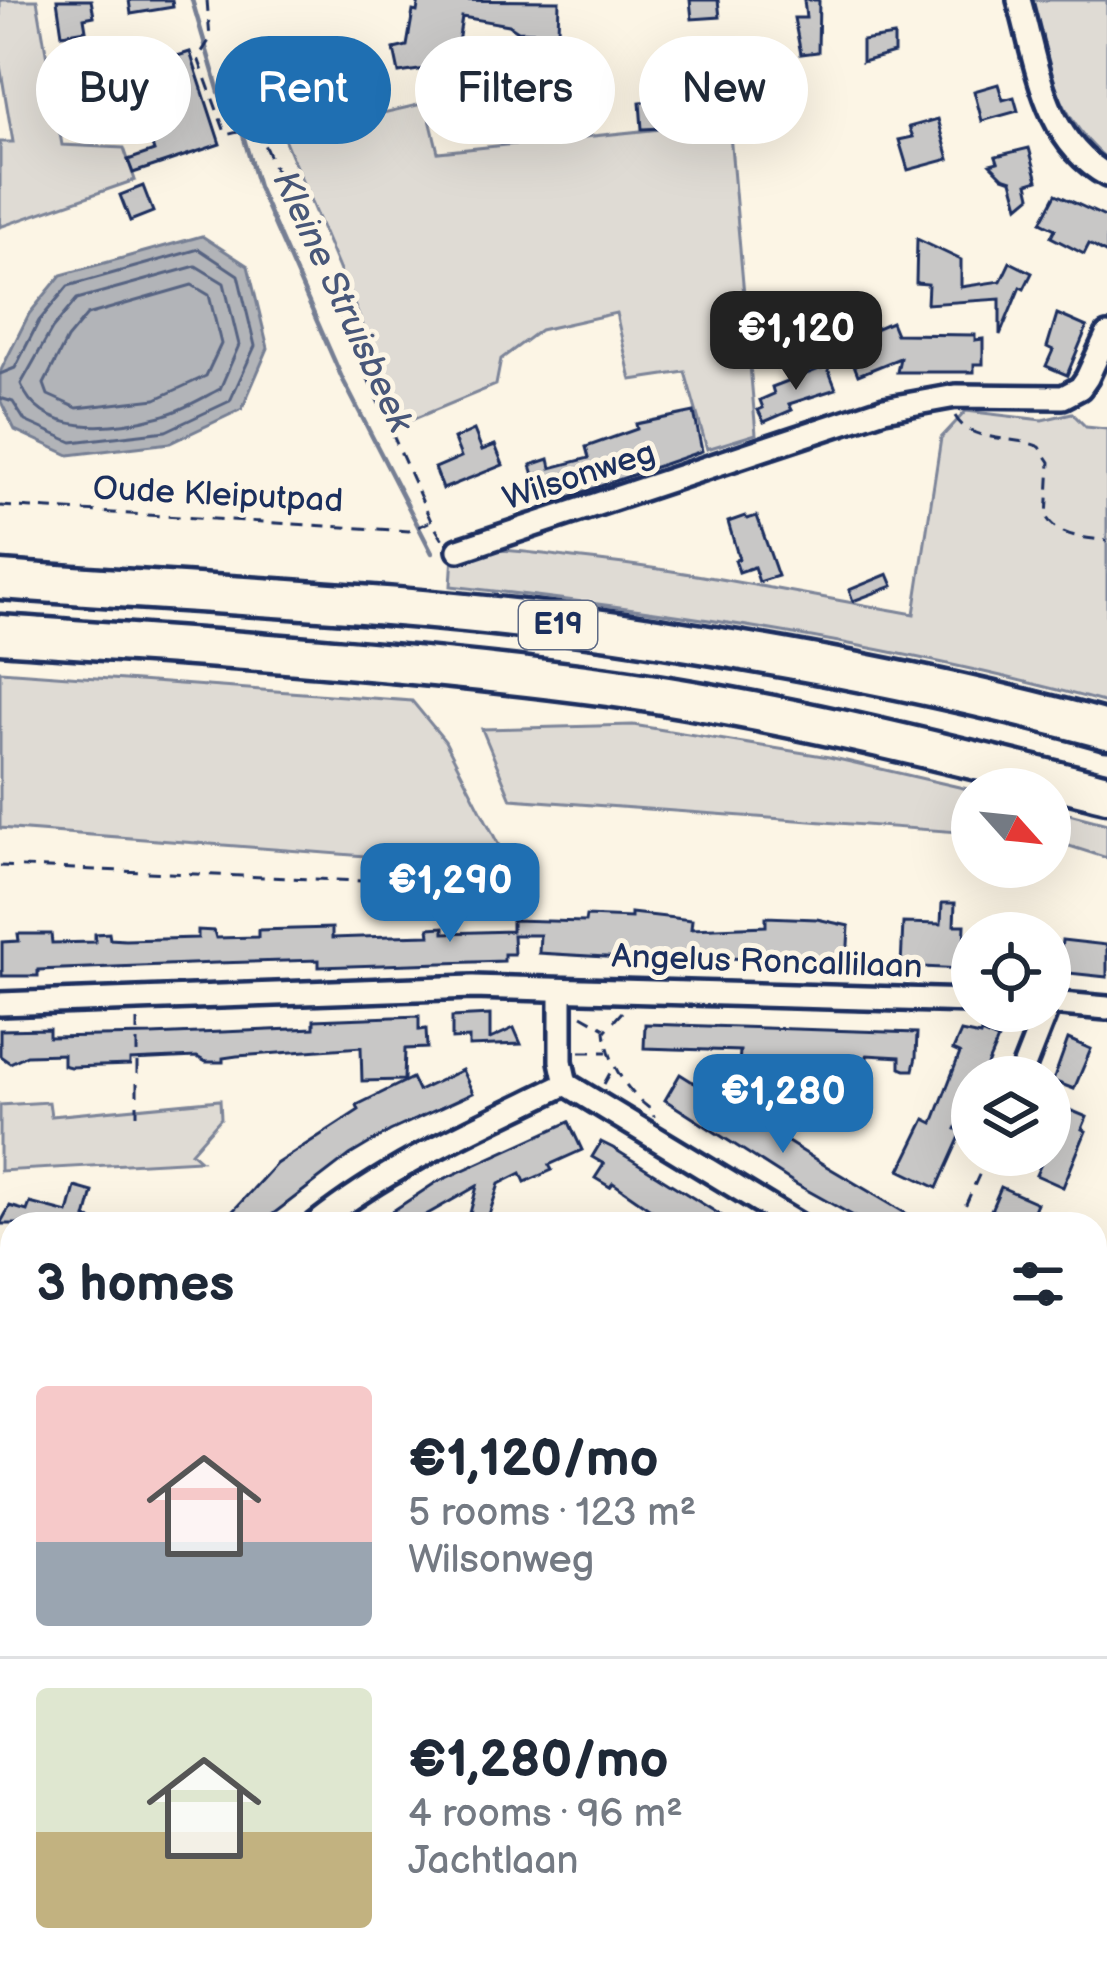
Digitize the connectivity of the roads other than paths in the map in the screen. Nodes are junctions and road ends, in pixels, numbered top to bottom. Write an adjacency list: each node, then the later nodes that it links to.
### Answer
1 (1019, 0): 2 (street)
2 (1107, 175)
3 (1107, 335): 4 (street, Wilsonweg)
4 (459, 550)
5 (0, 580): 7 (highway, E19)
6 (0, 634): 8 (highway, E19)
7 (1107, 730)
8 (1107, 793)
9 (561, 996): 10 (street, Angelus Roncallilaan); 11 (street, Angelus Roncallilaan); 14 (street)
10 (951, 1001)
11 (0, 1004)
12 (1071, 1007): 13 (street)
13 (1107, 1008)
14 (566, 1084): 15 (street); 16 (street)
15 (338, 1212)
16 (778, 1212)

